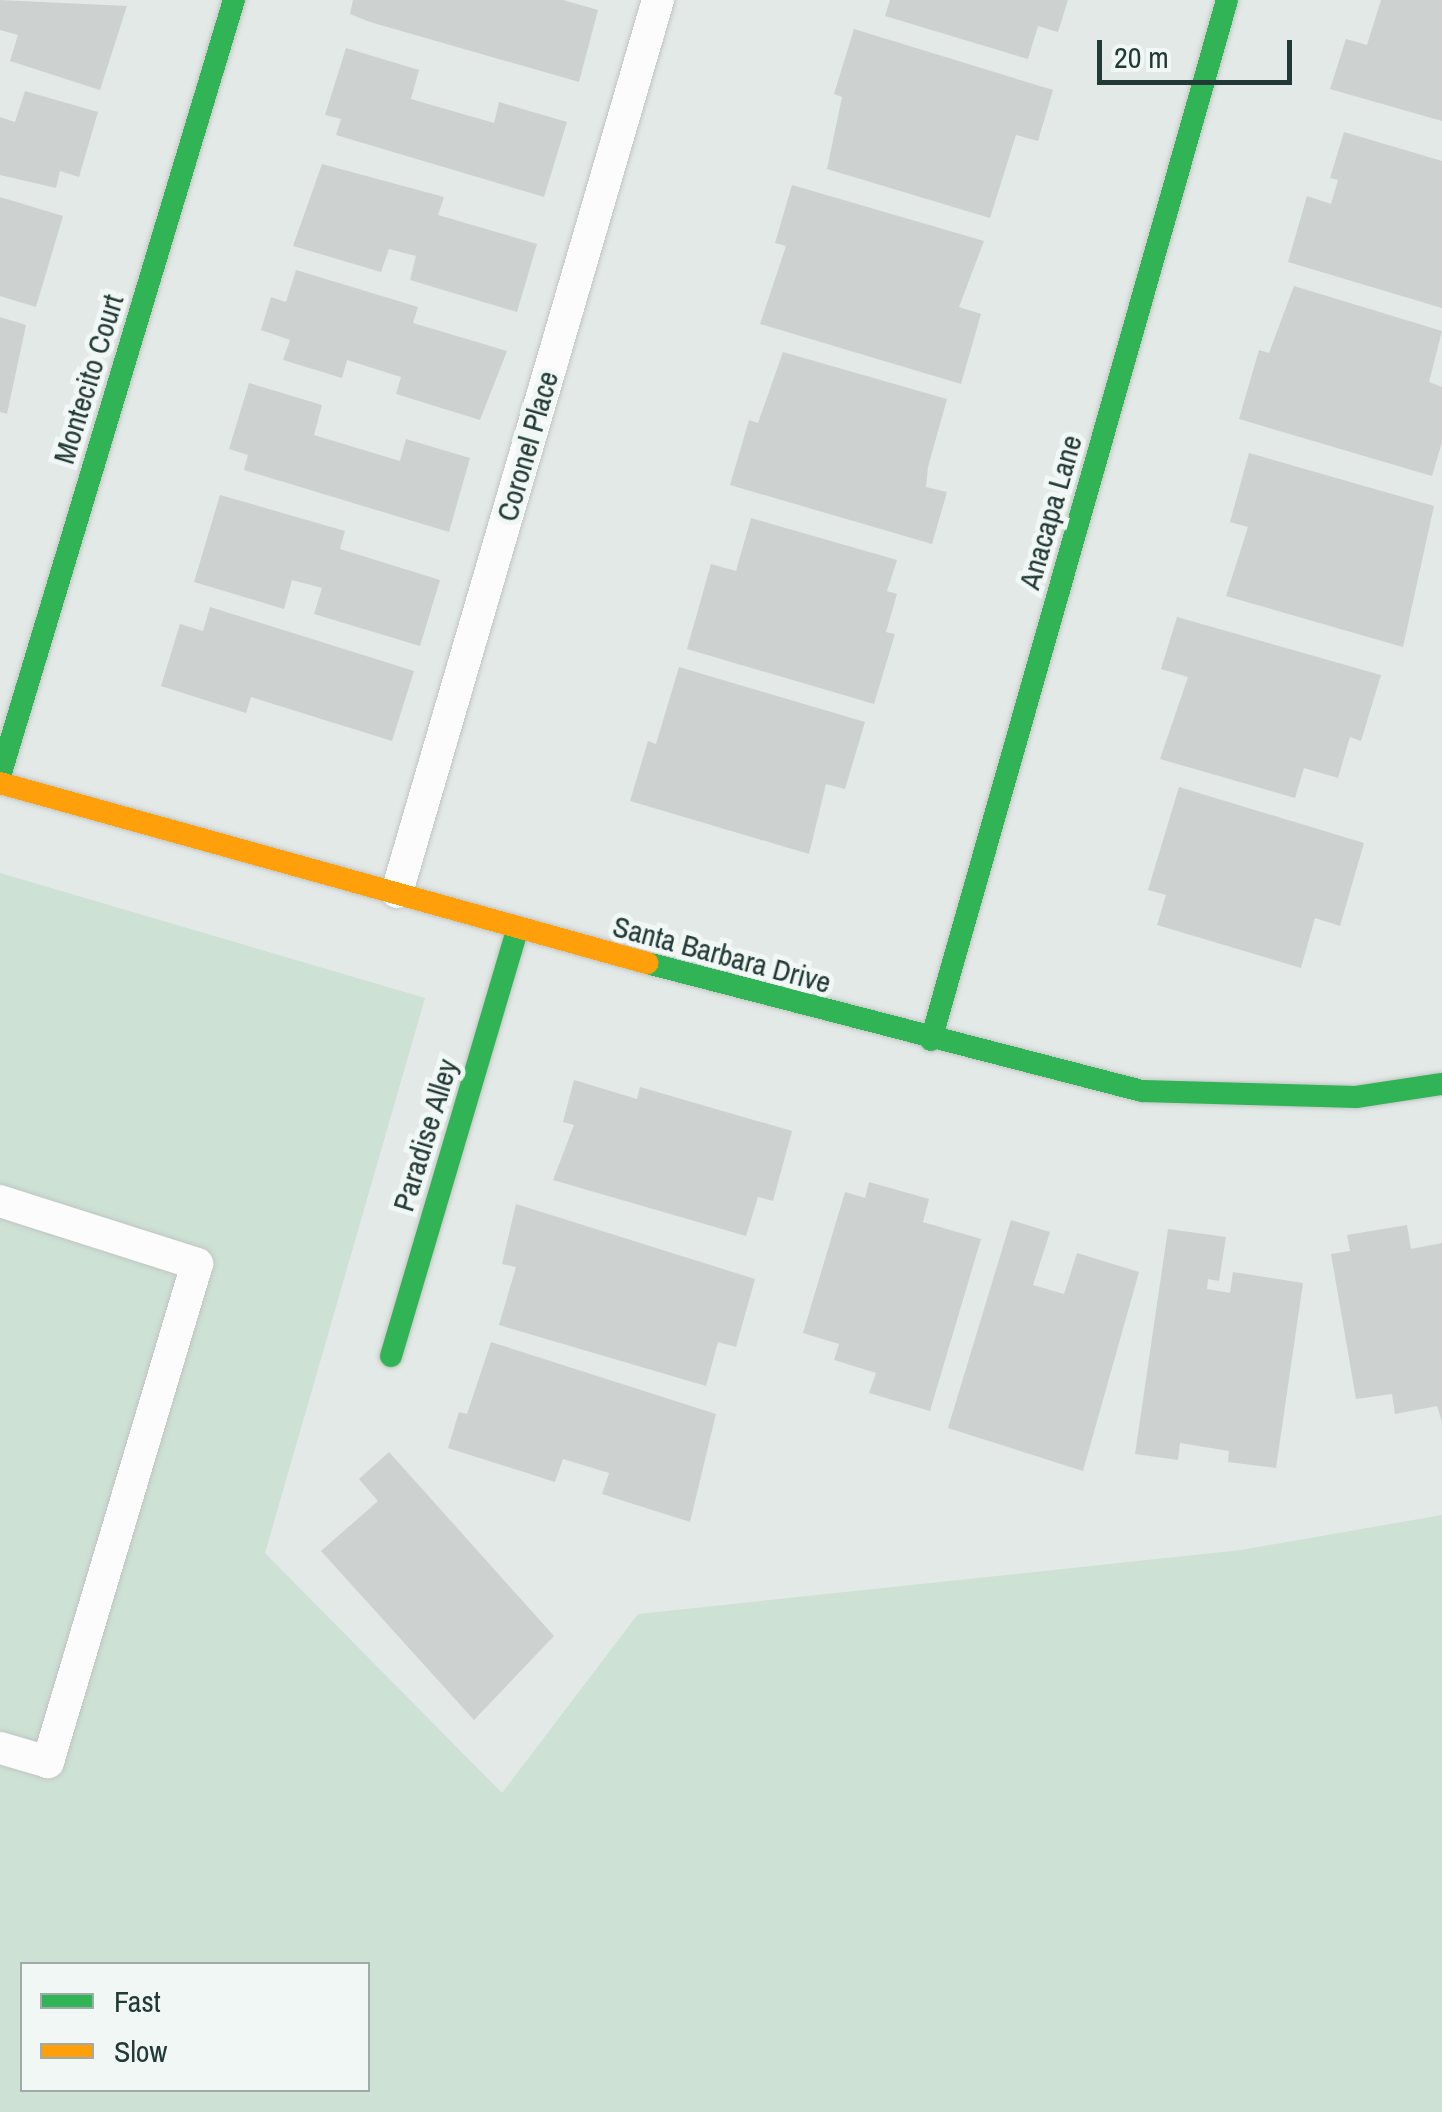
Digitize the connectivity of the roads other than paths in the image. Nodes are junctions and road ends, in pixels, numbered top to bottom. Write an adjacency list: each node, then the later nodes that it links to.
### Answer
1 (234, 0): 4 (street, Montecito Court)
2 (658, 0): 5 (lane, Coronel Place)
3 (1226, 0): 7 (street, Anacapa Lane)
4 (0, 780): 5 (street, Santa Barbara Drive)
5 (397, 892): 6 (street, Santa Barbara Drive)
6 (517, 930): 7 (street, Santa Barbara Drive); 10 (street, Paradise Alley)
7 (931, 1040): 8 (street, Santa Barbara Drive)
8 (1442, 1084)
9 (0, 1201): 11 (lane)
10 (391, 1356)
11 (0, 1748)

